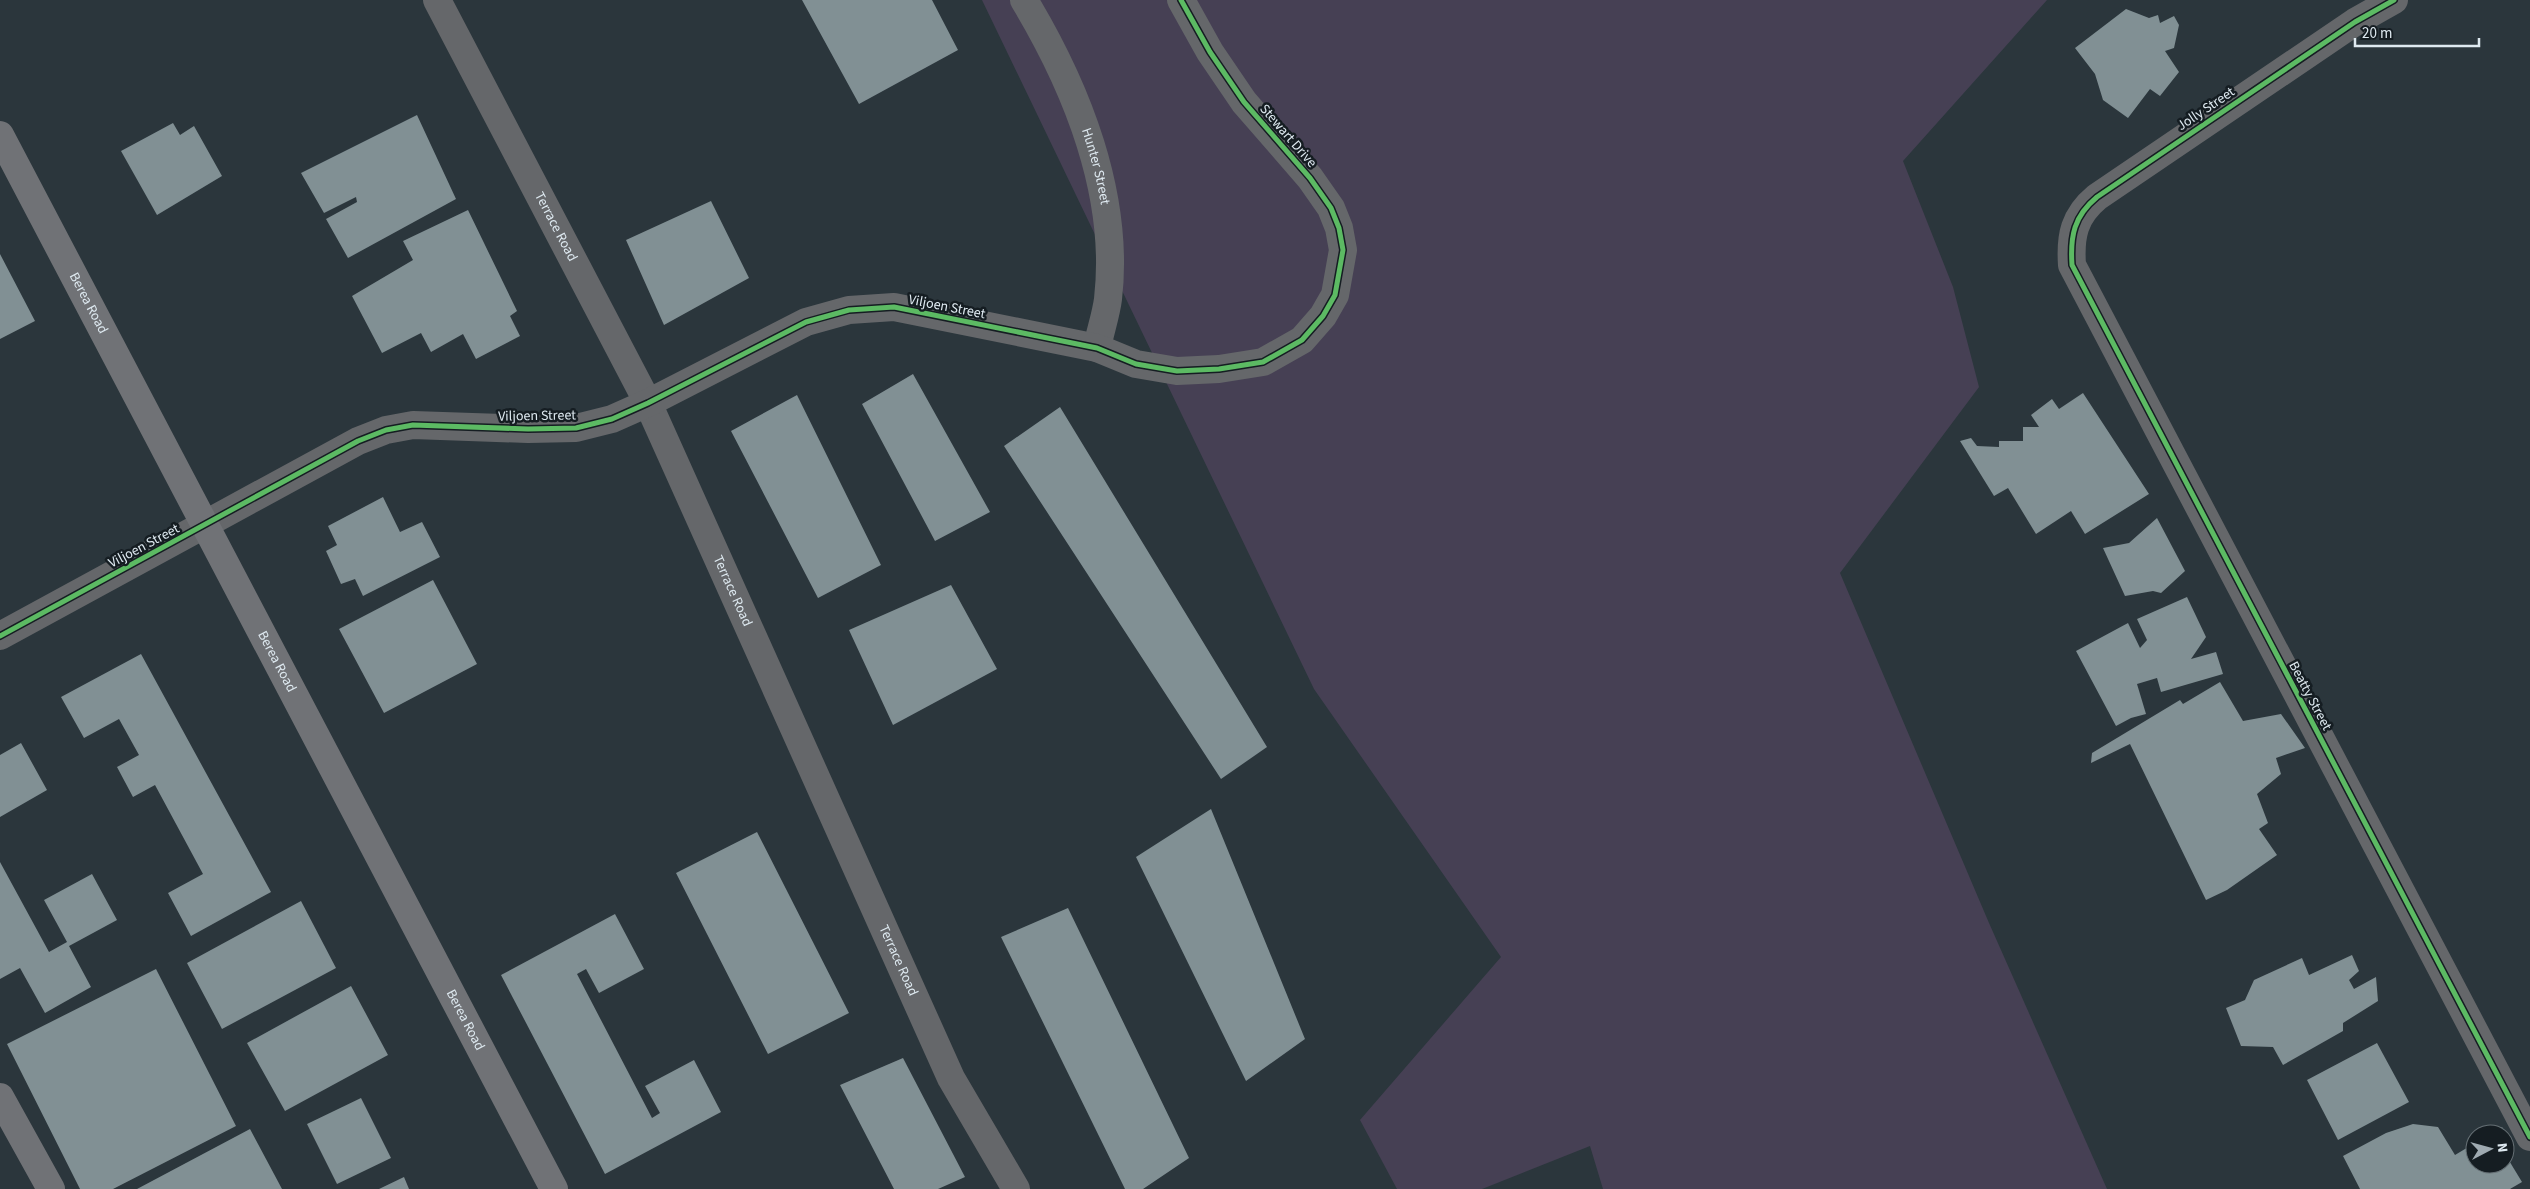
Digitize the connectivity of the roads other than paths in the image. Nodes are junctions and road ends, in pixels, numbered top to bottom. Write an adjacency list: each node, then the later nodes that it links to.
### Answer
1 (437, 0): 8 (street, Terrace Road)
2 (1024, 0): 7 (street, Hunter Street)
3 (1180, 0): 7 (street, Stewart Drive)
4 (2394, 0): 6 (street, Jolly Street)
5 (0, 135): 9 (street, Berea Road)
6 (2072, 265): 12 (street, Beatty Street)
7 (1097, 348): 8 (street, Viljoen Street)
8 (648, 403): 9 (street, Viljoen Street); 15 (street, Terrace Road)
9 (206, 525): 10 (street, Viljoen Street); 14 (street, Berea Road)
10 (0, 636)
11 (0, 1097): 13 (street)
12 (2530, 1137)
13 (50, 1189)
14 (554, 1189)
15 (1016, 1189)

